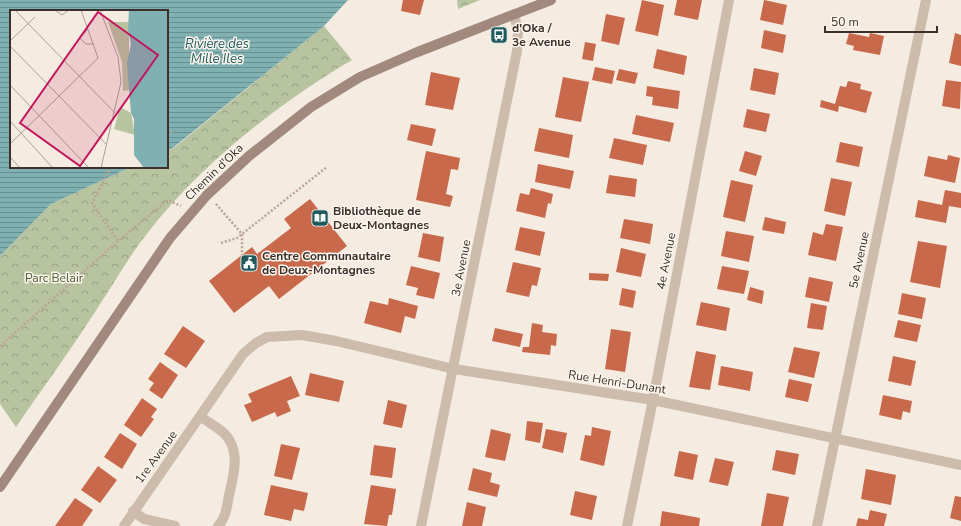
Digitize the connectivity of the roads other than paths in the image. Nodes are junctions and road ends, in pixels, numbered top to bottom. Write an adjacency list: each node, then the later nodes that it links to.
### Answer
1 (551, 0): 4 (main road, Chemin d'Oka)
2 (729, 0): 7 (street, 4e Avenue)
3 (926, 0): 9 (street, 5e Avenue)
4 (514, 14): 6 (street, 3e Avenue); 11 (main road, Chemin d'Oka)
5 (267, 337): 6 (street, Rue Henri-Dunant); 8 (street, 1re Avenue)
6 (454, 369): 7 (street, Rue Henri-Dunant); 16 (street, 3e Avenue)
7 (653, 400): 9 (street, Rue Henri-Dunant); 17 (street, 4e Avenue)
8 (201, 417): 12 (street, 1re Avenue); 15 (street)
9 (834, 439): 10 (street, Rue Henri-Dunant); 18 (street, 5e Avenue)
10 (961, 465)
11 (0, 487)
12 (133, 512): 13 (street, 1re Avenue); 14 (street)
13 (124, 526)
14 (175, 526)
15 (218, 526)
16 (421, 526)
17 (627, 526)
18 (817, 526)

